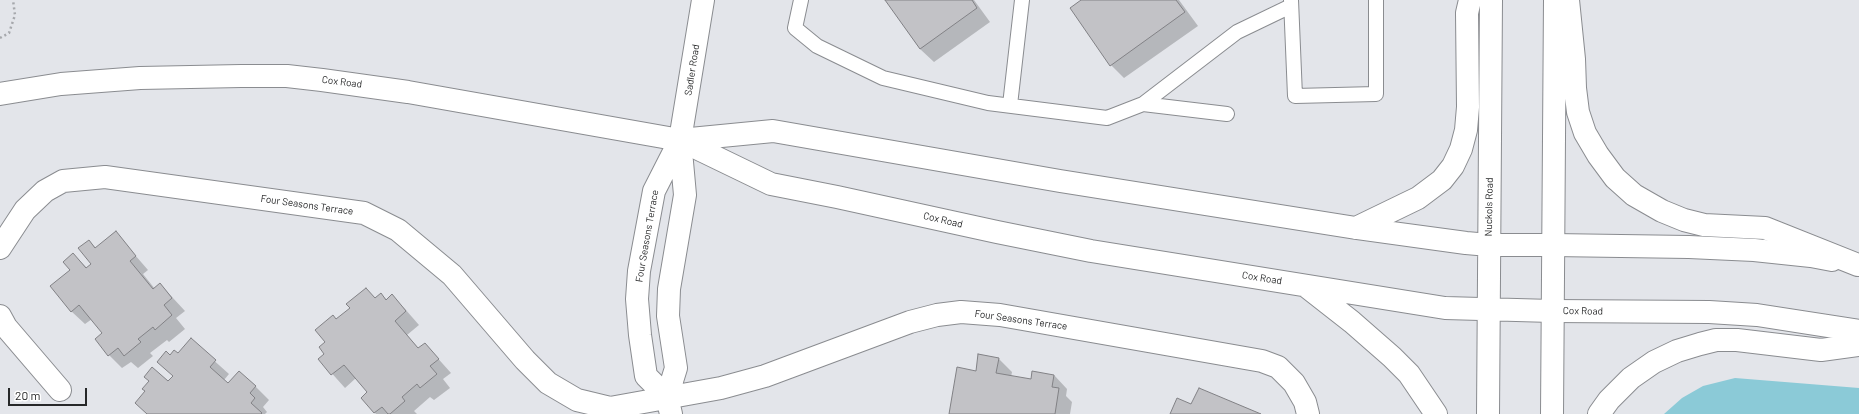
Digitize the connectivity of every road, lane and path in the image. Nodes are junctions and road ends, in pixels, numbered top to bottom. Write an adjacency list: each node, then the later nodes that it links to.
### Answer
1 (13, 0): 11 (path)
2 (703, 0): 16 (main road, Sadler Road)
3 (801, 0): 14 (lane)
4 (1022, 0): 14 (lane)
5 (1376, 0): 10 (lane)
6 (1470, 0): 17 (main road)
7 (1491, 0): 18 (main road, Nuckols Road)
8 (1555, 0): 19 (main road)
9 (1568, 0): 21 (main road)
10 (1291, 3): 13 (lane)
11 (0, 38)
12 (0, 94): 16 (main road, Cox Road)
13 (1143, 104): 14 (lane); 15 (lane)
14 (1010, 105)
15 (1227, 114)
16 (680, 140): 17 (main road, Cox Road); 22 (main road, Cox Road); 29 (main road); 29 (main road, Four Seasons Terrace)
17 (1356, 228): 18 (main road, Cox Road)
18 (1489, 245): 19 (main road, Cox Road); 23 (main road, Nuckols Road)
19 (1553, 245): 21 (main road, Cox Road); 24 (main road)
20 (0, 248): 29 (main road, Four Seasons Terrace)
21 (1858, 266)
22 (1304, 284): 23 (main road, Cox Road); 31 (main road)
23 (1488, 310): 24 (main road, Cox Road); 32 (main road, Nuckols Road)
24 (1552, 311): 26 (main road, Cox Road); 33 (main road)
25 (0, 316): 28 (main road)
26 (1859, 331)
27 (1859, 345): 34 (main road)
28 (60, 390)
29 (669, 406): 30 (main road, Four Seasons Terrace)
30 (1308, 414)
31 (1436, 414)
32 (1488, 414)
33 (1552, 414)
34 (1599, 414)

